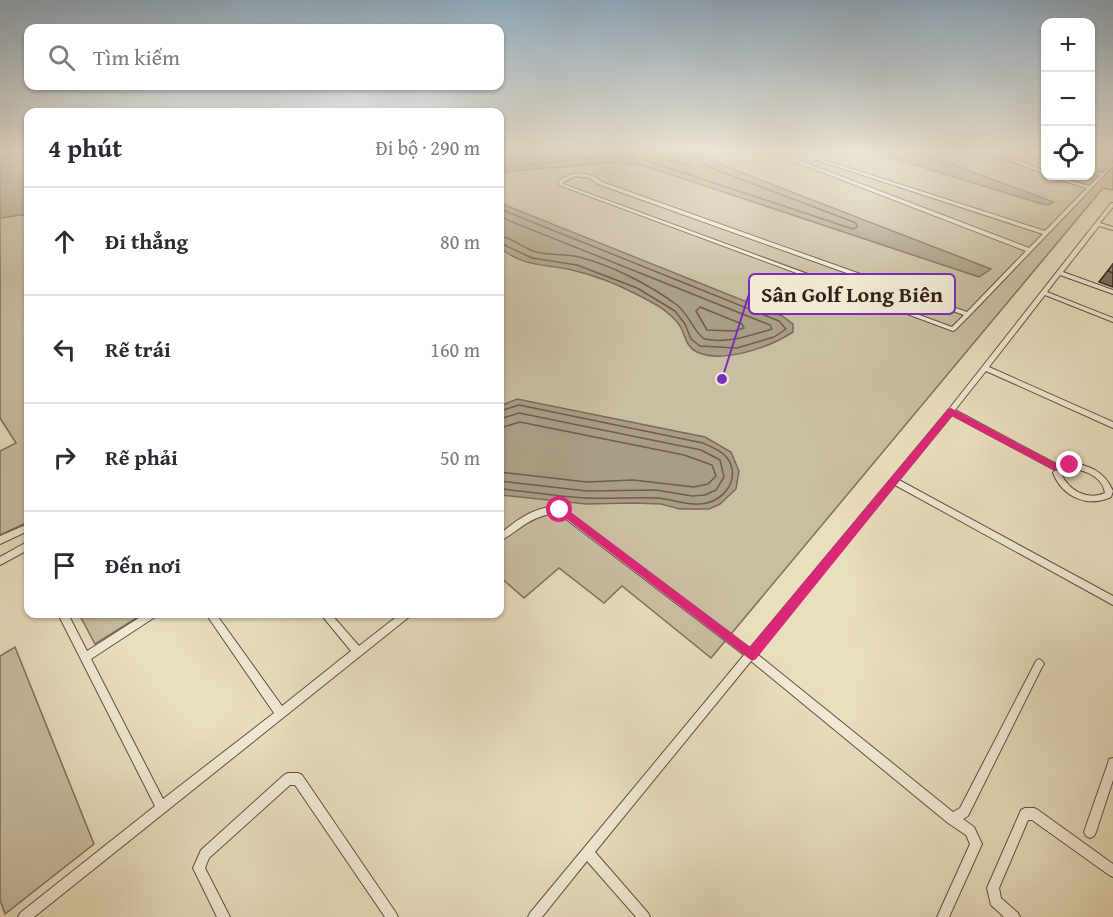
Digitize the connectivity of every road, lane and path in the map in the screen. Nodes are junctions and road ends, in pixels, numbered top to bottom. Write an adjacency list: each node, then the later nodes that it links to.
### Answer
1 (582, 193): 14 (lane)
2 (628, 193): 14 (lane)
3 (879, 193): 10 (lane)
4 (921, 193): 9 (lane)
5 (1085, 193): 9 (lane)
6 (1112, 209): 7 (lane)
7 (1098, 224): 8 (lane); 11 (lane)
8 (1113, 229)
9 (1046, 233): 10 (lane)
10 (1029, 250): 14 (lane)
11 (1060, 273): 12 (lane); 13 (lane)
12 (1113, 292)
13 (1044, 293): 15 (lane); 16 (lane)
14 (968, 314)
15 (1113, 320)
16 (986, 368): 17 (lane); 18 (lane)
17 (951, 411): 19 (lane); 20 (lane)
18 (1113, 425)
19 (1059, 469): 19 (lane)
20 (894, 481): 26 (lane); 33 (lane)
21 (24, 529): 23 (lane)
22 (504, 535): 33 (lane)
23 (0, 540)
24 (24, 547): 25 (lane)
25 (0, 561)
26 (1113, 601)
27 (65, 618): 34 (lane)
28 (146, 618): 34 (lane)
29 (214, 618): 36 (lane)
30 (329, 618): 32 (lane)
31 (401, 618): 32 (lane)
32 (358, 652): 36 (lane)
33 (752, 655): 39 (lane); 41 (lane)
34 (85, 657): 38 (lane)
35 (1039, 664): 39 (lane)
36 (280, 713): 38 (lane)
37 (1113, 763): 40 (lane)
38 (161, 807): 43 (lane)
39 (952, 819): 48 (lane)
40 (1090, 832)
41 (586, 852): 46 (lane); 47 (lane)
42 (1113, 871): 49 (lane)
43 (24, 917)
44 (224, 917): 45 (lane)
45 (392, 917)
46 (534, 917)
47 (644, 917)
48 (943, 917)
49 (1014, 917)

